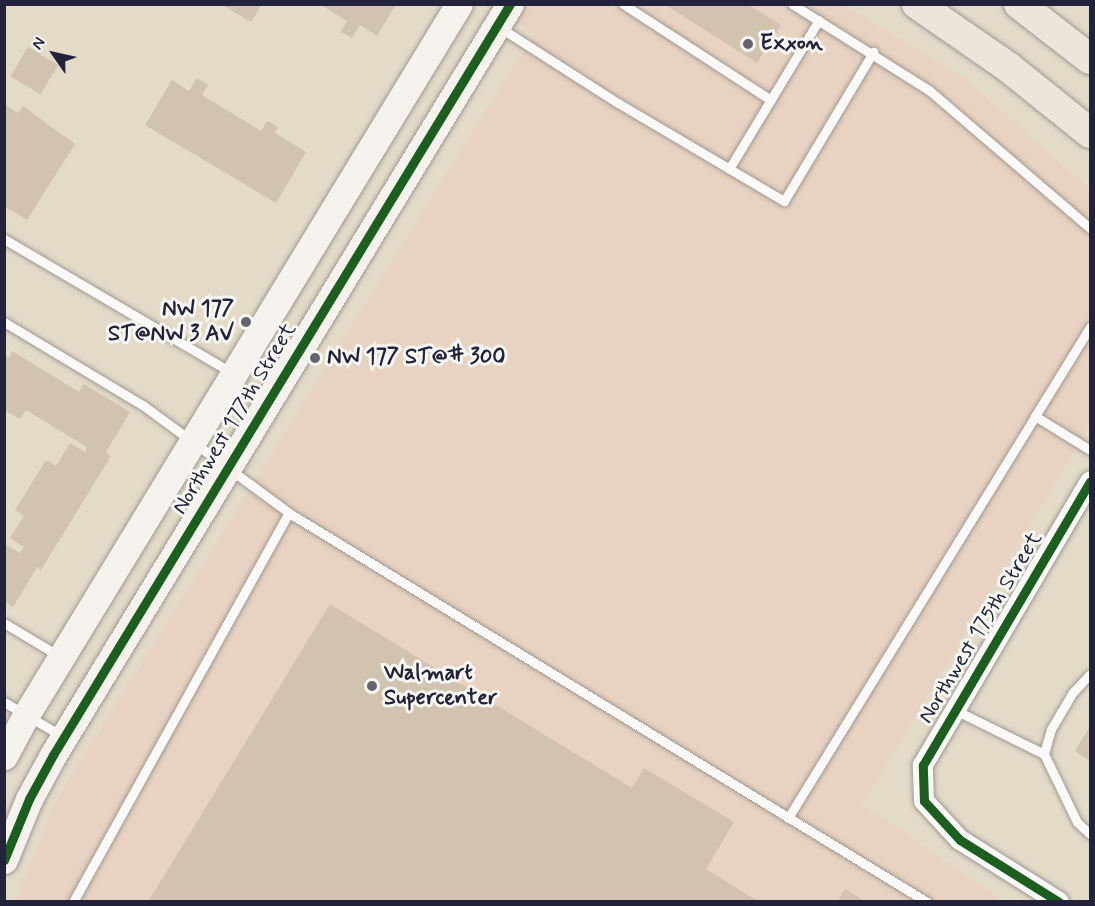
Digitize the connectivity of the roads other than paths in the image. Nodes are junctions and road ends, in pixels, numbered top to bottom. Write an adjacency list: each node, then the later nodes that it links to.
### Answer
1 (459, 4): 17 (street, Northwest 177th Street)
2 (623, 4): 10 (lane)
3 (792, 4): 7 (lane)
4 (917, 4): 11 (main road)
5 (1019, 4): 9 (main road)
6 (503, 15): 12 (lane); 21 (street, Northwest 177th Street)
7 (819, 20): 8 (lane); 10 (lane)
8 (873, 52): 12 (lane); 13 (lane)
9 (1090, 58)
10 (771, 100): 12 (lane)
11 (1090, 133)
12 (729, 169)
13 (1090, 228)
14 (4, 239): 17 (lane)
15 (4, 322): 19 (lane)
16 (1090, 327): 18 (lane)
17 (234, 374): 19 (street, Northwest 177th Street)
18 (1035, 416): 20 (lane); 32 (lane)
19 (194, 441): 21 (lane); 25 (street, Northwest 177th Street)
20 (1090, 450)
21 (226, 471): 23 (lane); 29 (street, Northwest 177th Street)
22 (1090, 480): 28 (street, Northwest 175th Street)
23 (290, 513): 32 (lane); 35 (lane)
24 (4, 623): 25 (lane)
25 (62, 657): 27 (street, Northwest 177th Street)
26 (1090, 674): 30 (lane)
27 (15, 708): 29 (lane); 31 (street, Northwest 177th Street)
28 (955, 710): 30 (lane); 37 (street, Northwest 175th Street)
29 (64, 737): 34 (street, Northwest 177th Street)
30 (1044, 754): 33 (lane)
31 (4, 756)
32 (788, 818): 36 (lane)
33 (1090, 834)
34 (4, 860)
35 (73, 902)
36 (927, 902)
37 (1059, 902)

